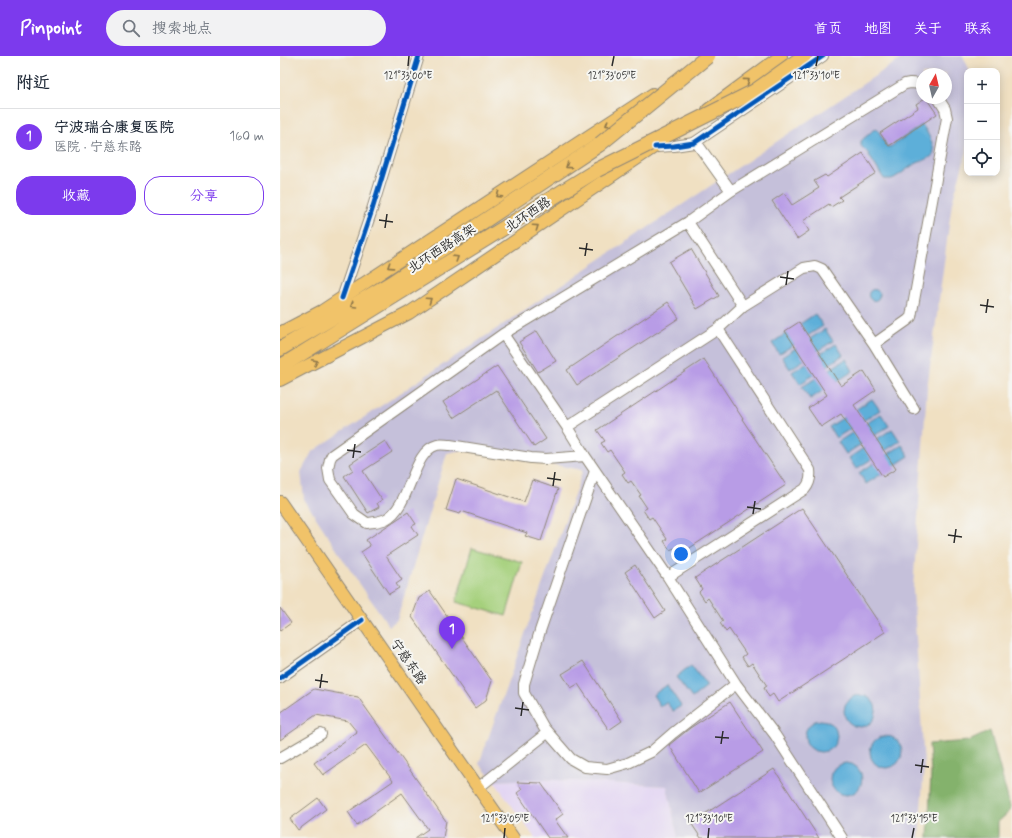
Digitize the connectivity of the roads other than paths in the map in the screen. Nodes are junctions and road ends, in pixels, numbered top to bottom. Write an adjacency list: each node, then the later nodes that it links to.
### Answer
1 (419, 56): 12 (street)
2 (709, 56): 12 (main road, one-way to 12); 18 (highway, 北环西路高架, one-way to 18, bridge)
3 (781, 56): 9 (main road, 北环西路, one-way to 3)
4 (804, 56): 19 (highway, 北环西路高架, one-way to 4, bridge)
5 (823, 56): 8 (street)
6 (916, 84): 10 (street)
7 (942, 104): 17 (street)
8 (696, 142): 9 (street); 10 (street)
9 (655, 147): 20 (main road, 北环西路, one-way to 9)
10 (731, 191): 11 (street)
11 (688, 222): 13 (street); 16 (street)
12 (342, 298): 15 (main road)
13 (743, 306): 14 (street); 17 (street)
14 (718, 329): 22 (street); 26 (street)
15 (280, 333)
16 (504, 334): 22 (street); 23 (street)
17 (874, 344): 21 (street)
18 (280, 349)
19 (280, 367)
20 (280, 380)
21 (914, 409)
22 (568, 427): 23 (street)
23 (585, 456): 24 (street)
24 (595, 471): 26 (street); 30 (street)
25 (280, 502): 27 (main road, 宁慈东路)
26 (668, 577): 29 (street)
27 (362, 620): 28 (street); 33 (main road, 宁慈东路)
28 (280, 678)
29 (736, 684): 30 (street); 35 (street)
30 (547, 732): 33 (street)
31 (321, 734): 32 (street)
32 (280, 758)
33 (478, 788): 34 (main road, 宁慈东路)
34 (508, 836)
35 (842, 838)

